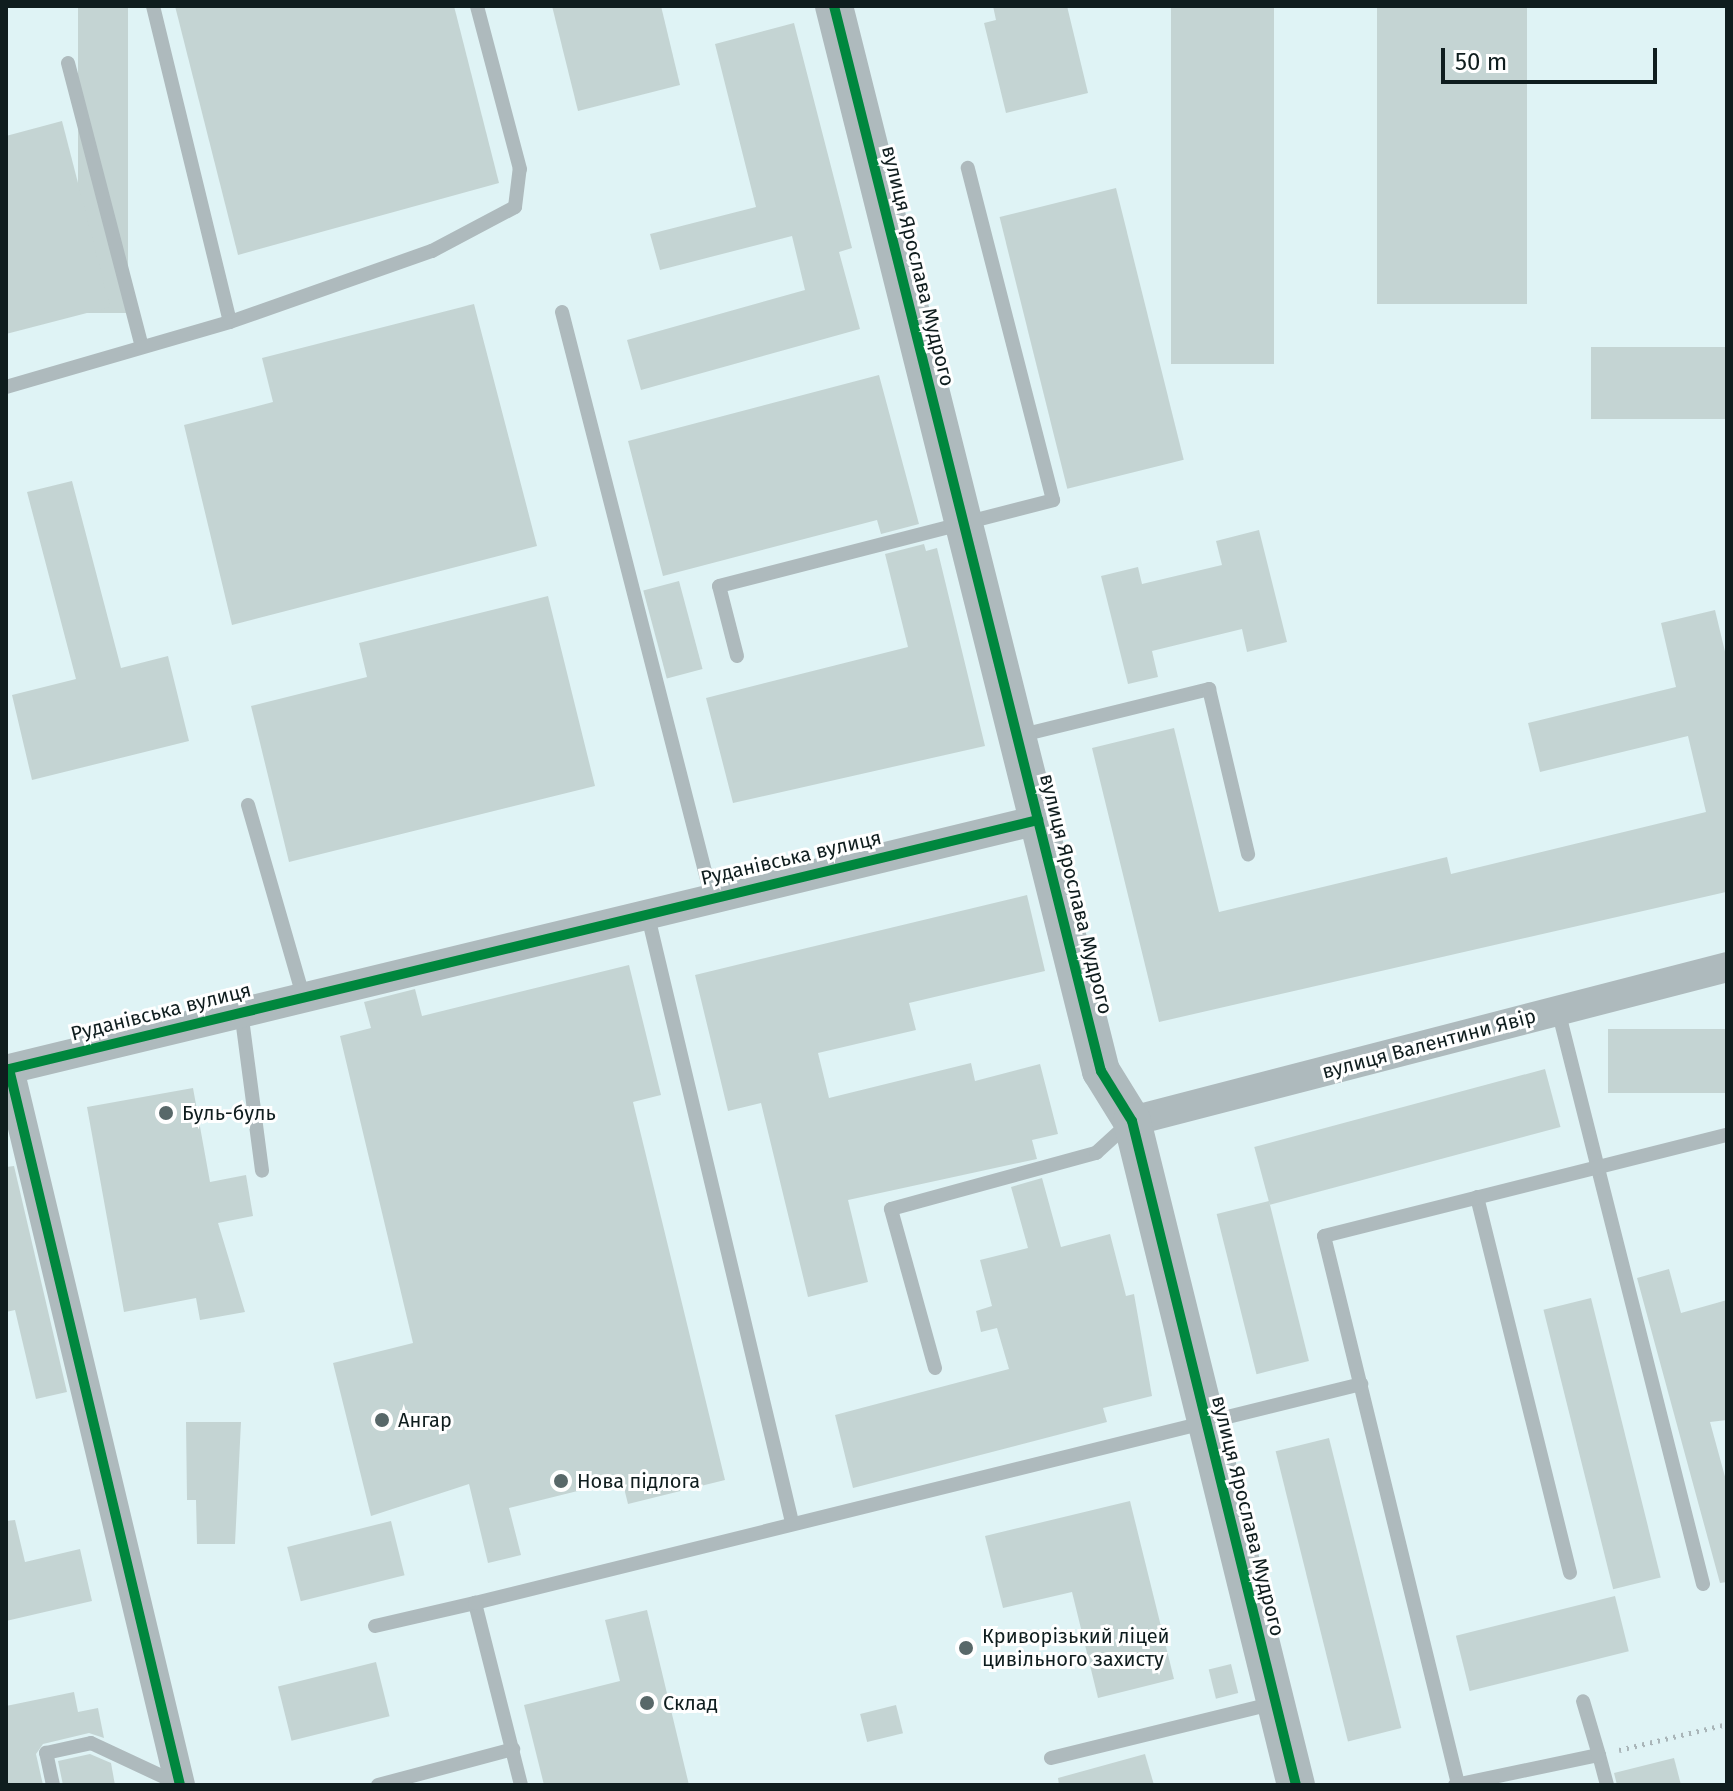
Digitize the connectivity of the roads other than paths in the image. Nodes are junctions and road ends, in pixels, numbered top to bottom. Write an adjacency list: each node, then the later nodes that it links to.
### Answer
1 (153, 6): 7 (lane)
2 (477, 6): 7 (lane)
3 (834, 6): 10 (street, вулиця Ярослава Мудрого)
4 (68, 63): 8 (lane)
5 (968, 168): 10 (lane)
6 (562, 312): 16 (lane)
7 (230, 322): 8 (lane)
8 (142, 347): 9 (lane)
9 (6, 387)
10 (965, 526): 11 (lane); 12 (street, вулиця Ярослава Мудрого)
11 (737, 656)
12 (1017, 736): 14 (street, вулиця Ярослава Мудрого); 15 (lane)
13 (248, 805): 19 (lane)
14 (1038, 820): 16 (street, Руданівська вулиця); 23 (street, вулиця Ярослава Мудрого)
15 (1248, 854)
16 (711, 895): 17 (street, Руданівська вулиця)
17 (647, 909): 19 (street, Руданівська вулиця); 31 (lane)
18 (1727, 967): 21 (street, вулиця Валентини Явір)
19 (303, 995): 20 (street, Руданівська вулиця)
20 (241, 1010): 22 (street, Руданівська вулиця); 26 (lane)
21 (1558, 1010): 23 (street, вулиця Валентини Явір); 25 (lane)
22 (8, 1063): 41 (street, Руданівська вулиця)
23 (1132, 1121): 28 (lane); 30 (street, вулиця Ярослава Мудрого)
24 (1727, 1135): 25 (lane)
25 (1597, 1167): 27 (lane); 33 (lane)
26 (262, 1171)
27 (1477, 1197): 29 (lane); 32 (lane)
28 (935, 1368)
29 (1361, 1384): 30 (lane); 46 (lane)
30 (1205, 1418): 31 (lane); 37 (street, вулиця Ярослава Мудрого)
31 (792, 1522): 34 (lane)
32 (1570, 1573)
33 (1703, 1584)
34 (475, 1603): 35 (lane); 38 (lane)
35 (375, 1626)
36 (1583, 1701): 39 (lane)
37 (1275, 1703): 40 (lane); 45 (street, вулиця Ярослава Мудрого)
38 (513, 1749): 43 (lane); 44 (lane)
39 (1599, 1755): 46 (lane); 47 (lane)
40 (1051, 1758)
41 (180, 1784): 42 (lane)
42 (53, 1785)
43 (378, 1785)
44 (521, 1785)
45 (1296, 1785)
46 (1457, 1785)
47 (1607, 1785)

